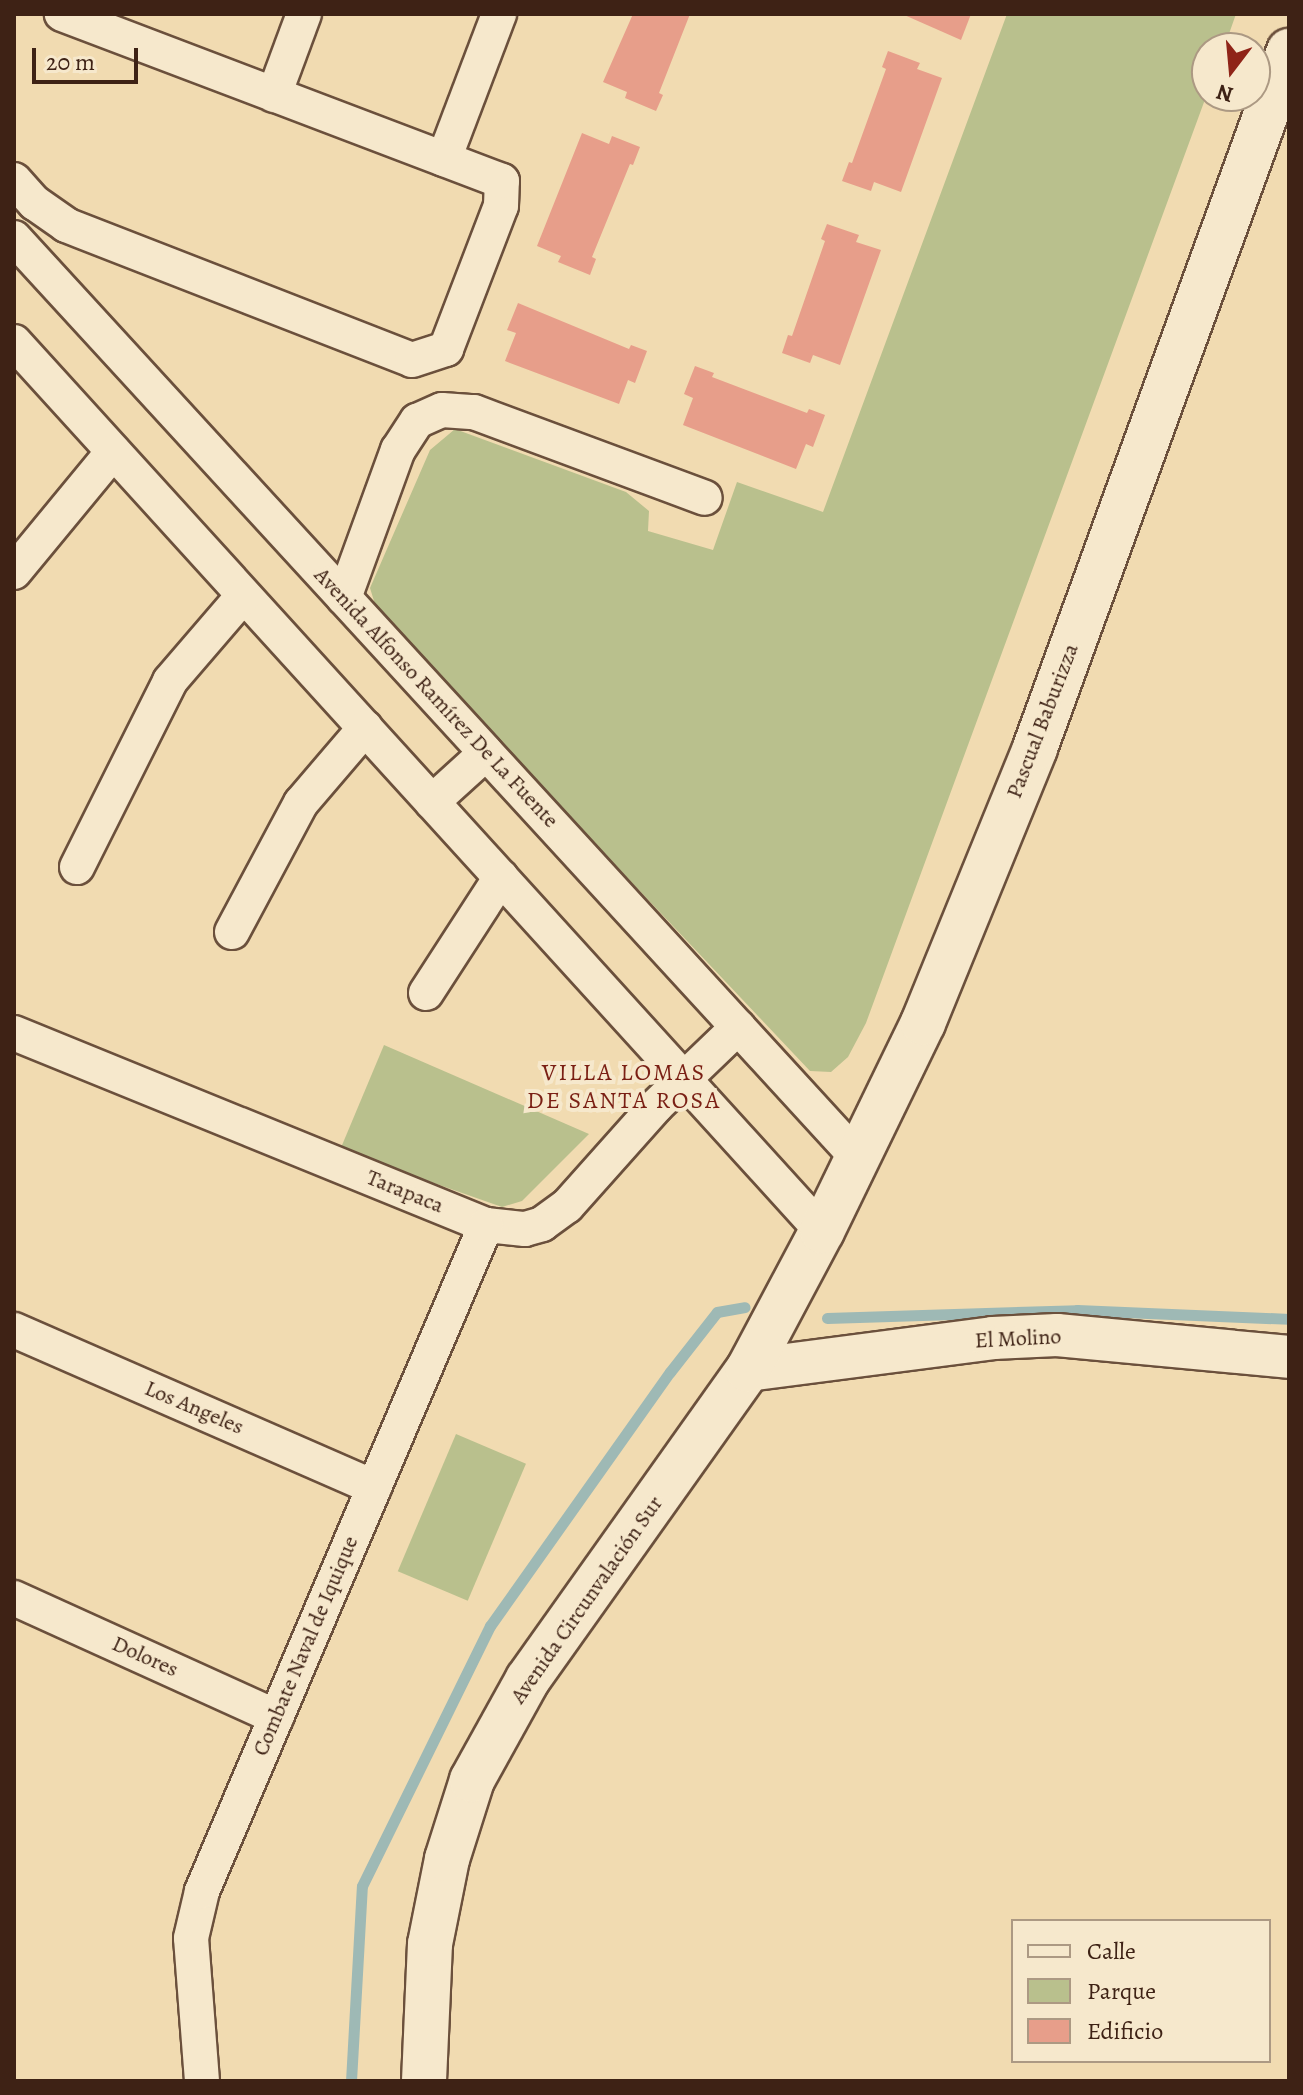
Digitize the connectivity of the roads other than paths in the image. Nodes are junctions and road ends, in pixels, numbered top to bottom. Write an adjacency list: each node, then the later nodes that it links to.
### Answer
1 (62, 14): 4 (street)
2 (304, 14): 6 (street)
3 (499, 14): 7 (street)
4 (115, 23): 6 (street)
5 (1289, 51): 26 (main road, Pascual Baburizza)
6 (274, 95): 7 (street)
7 (444, 159): 8 (street)
8 (14, 180)
9 (14, 238): 15 (street, Avenida Alfonso Ramírez De La Fuente)
10 (14, 342): 11 (street)
11 (113, 452): 13 (street); 14 (street)
12 (705, 498): 15 (street)
13 (14, 572)
14 (244, 595): 16 (street); 19 (street)
15 (344, 598): 17 (street, Avenida Alfonso Ramírez De La Fuente)
16 (365, 728): 18 (street); 21 (street)
17 (486, 753): 18 (street); 23 (street, Avenida Alfonso Ramírez De La Fuente)
18 (432, 802): 20 (street)
19 (77, 867)
20 (501, 877): 22 (street); 25 (street)
21 (232, 932)
22 (426, 993)
23 (738, 1027): 25 (street, Tarapaca); 26 (street, Avenida Alfonso Ramírez De La Fuente)
24 (14, 1033): 27 (street, Tarapaca)
25 (684, 1080): 27 (street, Tarapaca); 28 (street)
26 (858, 1158): 28 (main road, Pascual Baburizza)
27 (486, 1225): 32 (street, Combate Naval de Iquique)
28 (822, 1231): 31 (main road, Pascual Baburizza)
29 (14, 1330): 32 (street, Los Angeles)
30 (1289, 1357): 31 (street, El Molino)
31 (748, 1370): 36 (main road, Avenida Circunvalación Sur)
32 (374, 1487): 34 (street, Combate Naval de Iquique)
33 (14, 1598): 34 (street, Dolores)
34 (276, 1717): 35 (street, Combate Naval de Iquique)
35 (202, 2081)
36 (424, 2081)

